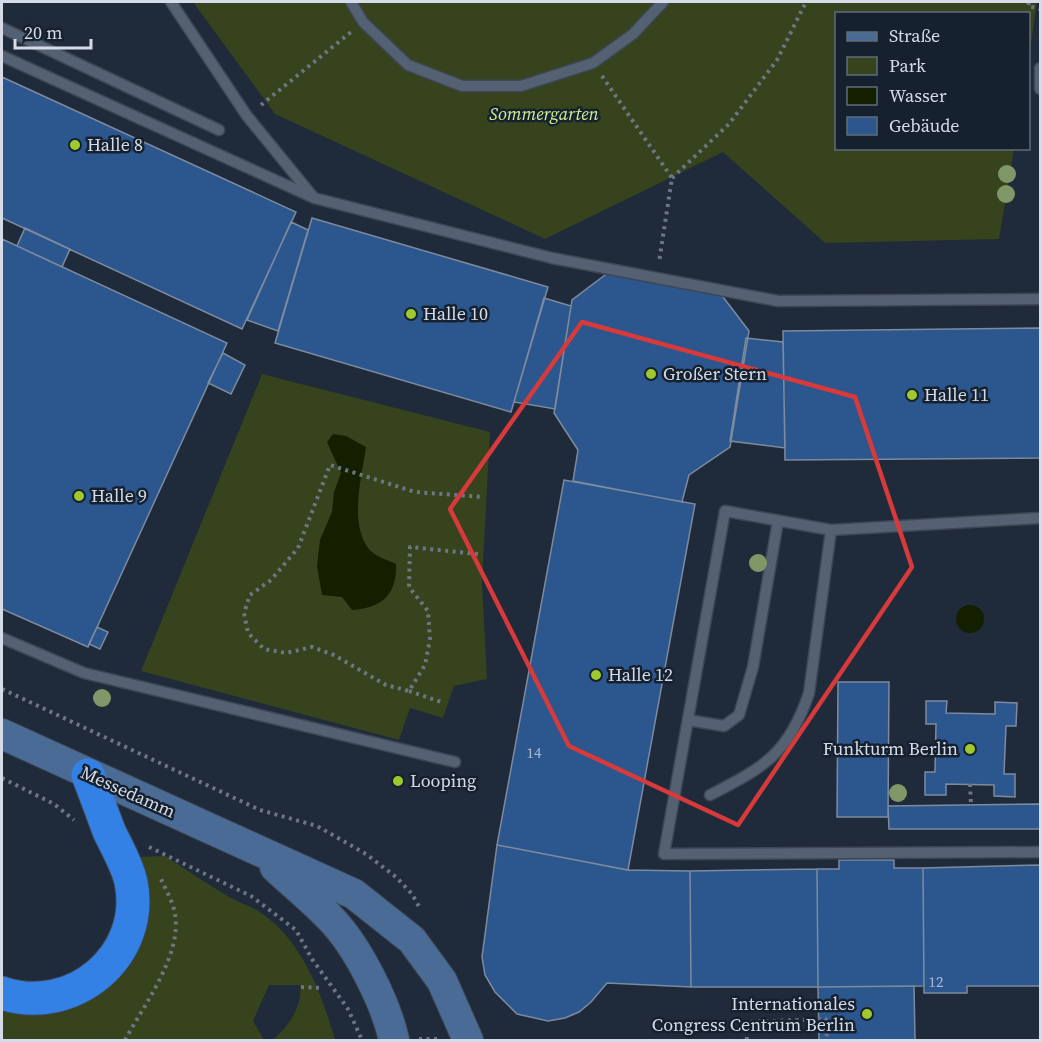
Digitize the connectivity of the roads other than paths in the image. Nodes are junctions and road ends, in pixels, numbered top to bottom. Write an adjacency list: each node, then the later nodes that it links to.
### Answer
1 (171, 2): 9 (lane)
2 (351, 2): 3 (lane)
3 (663, 2)
4 (2, 28): 8 (lane)
5 (2, 56): 9 (lane)
6 (1041, 68): 7 (lane)
7 (1041, 89)
8 (219, 130)
9 (314, 198): 10 (lane)
10 (1041, 298)
11 (1040, 520): 13 (lane)
12 (778, 521): 13 (lane); 15 (lane); 15 (lane)
13 (831, 530): 19 (lane)
14 (2, 638): 17 (lane)
15 (688, 720): 21 (lane)
16 (2, 734): 18 (main road, Messedamm)
17 (455, 762)
18 (88, 775): 20 (main road, Messedamm); 22 (highway)
19 (710, 795)
20 (255, 849): 23 (main road, Messedamm); 24 (main road, Messedamm)
21 (1041, 852)
22 (2, 993)
23 (406, 1040)
24 (457, 1040)

